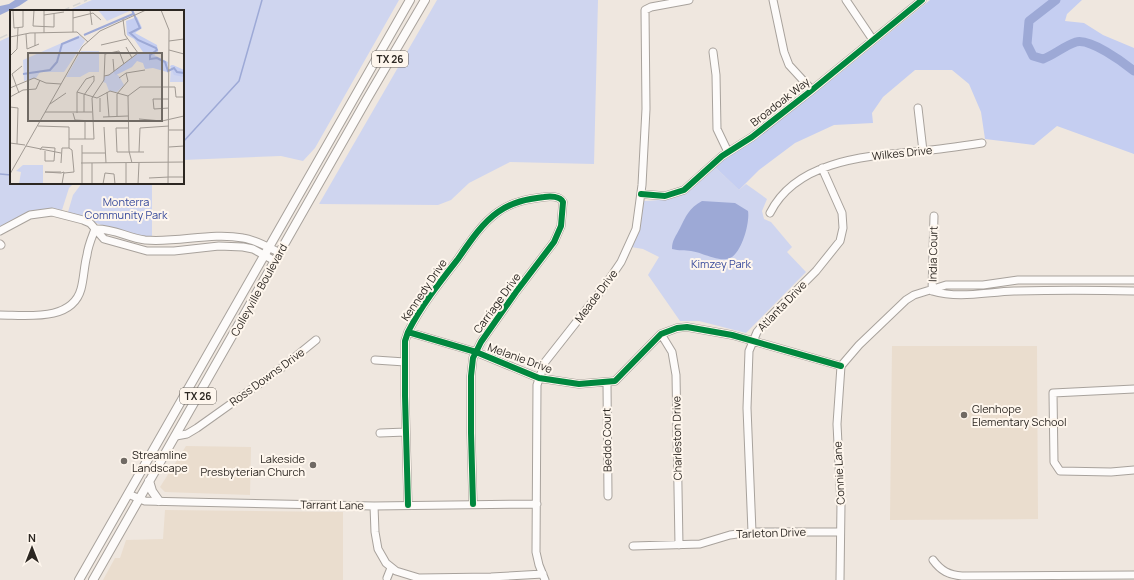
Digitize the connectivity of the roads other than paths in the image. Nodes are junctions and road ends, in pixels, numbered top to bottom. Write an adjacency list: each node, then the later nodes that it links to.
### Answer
1 (410, 0): 10 (main road, Colleyville Boulevard / TX 26)
2 (425, 0): 11 (main road, Colleyville Boulevard / TX 26)
3 (690, 0): 17 (street, Meade Drive)
4 (773, 0): 9 (street)
5 (846, 0): 7 (street)
6 (922, 0): 7 (street, Broadoak Way)
7 (872, 40): 9 (street, Broadoak Way)
8 (713, 52): 15 (street)
9 (812, 90): 15 (street, Broadoak Way)
10 (357, 93): 11 (main road); 25 (main road, Colleyville Boulevard / TX 26)
11 (367, 99): 26 (main road, Colleyville Boulevard / TX 26)
12 (918, 108): 14 (street)
13 (982, 143): 14 (street, Wilkes Drive)
14 (923, 151): 16 (street, Wilkes Drive)
15 (728, 152): 17 (street, Broadoak Way)
16 (822, 168): 19 (street, Wilkes Drive); 42 (street, Atlanta Drive)
17 (641, 194): 47 (street, Meade Drive)
18 (510, 205): 39 (street, Kennedy Drive); 43 (street, Carriage Drive)
19 (770, 213)
20 (934, 216): 34 (street, India Court)
21 (95, 229): 22 (street); 23 (street); 24 (street); 38 (street)
22 (0, 231)
23 (199, 239): 24 (street); 25 (street)
24 (199, 247): 27 (street)
25 (269, 248): 26 (street); 27 (main road, Colleyville Boulevard / TX 26)
26 (280, 253): 28 (main road, Colleyville Boulevard / TX 26)
27 (265, 256): 28 (street); 55 (main road, Colleyville Boulevard / TX 26)
28 (275, 261): 52 (main road, Colleyville Boulevard / TX 26)
29 (1024, 280): 30 (street); 34 (street); 35 (street)
30 (1070, 280): 31 (street); 36 (street)
31 (1115, 280): 32 (street); 33 (street)
32 (1134, 280)
33 (1114, 290): 36 (street); 37 (street)
34 (932, 291): 35 (street); 46 (street)
35 (1023, 291): 36 (street)
36 (1070, 291)
37 (1134, 291)
38 (0, 315)
39 (408, 332): 43 (street, Melanie Drive); 45 (street, Kennedy Drive)
40 (661, 334): 42 (street, Melanie Drive); 48 (street, Melanie Drive); 65 (street, Charleston Drive)
41 (316, 340): 52 (street, Ross Downs Drive)
42 (752, 341): 46 (street, Melanie Drive); 63 (street, Atlanta Drive)
43 (476, 352): 47 (street, Melanie Drive); 59 (street, Carriage Drive)
44 (374, 360): 45 (street)
45 (405, 362): 50 (street, Kennedy Drive)
46 (841, 366): 64 (street, Connie Lane)
47 (539, 378): 48 (street, Melanie Drive); 60 (street, Meade Drive)
48 (607, 383): 56 (street, Beddo Court)
49 (1134, 389): 53 (street)
50 (406, 432): 51 (street); 61 (street, Kennedy Drive)
51 (380, 433)
52 (176, 436): 54 (main road, Colleyville Boulevard / TX 26)
53 (1134, 470)
54 (149, 481): 57 (main road, Colleyville Boulevard / TX 26); 58 (main road)
55 (128, 494): 57 (street, Tarrant Lane); 73 (main road, Colleyville Boulevard / TX 26)
56 (608, 496)
57 (139, 499): 58 (street, Tarrant Lane); 74 (main road, Colleyville Boulevard / TX 26)
58 (159, 501): 62 (street, Tarrant Lane)
59 (473, 504): 60 (street, Tarrant Lane); 61 (street, Tarrant Lane)
60 (537, 504): 70 (street, Meade Drive)
61 (408, 505): 62 (street, Tarrant Lane)
62 (374, 506): 68 (street)
63 (752, 532): 64 (street, Tarleton Drive); 65 (street, Tarleton Drive)
64 (840, 532): 75 (street, Connie Lane)
65 (679, 545): 66 (street, Tarleton Drive)
66 (633, 546)
67 (933, 560): 69 (street)
68 (392, 568): 71 (street); 72 (street)
69 (1134, 575)
70 (544, 577): 72 (street)
71 (387, 578)
72 (475, 579)
73 (79, 580)
74 (93, 580)
75 (840, 580)

